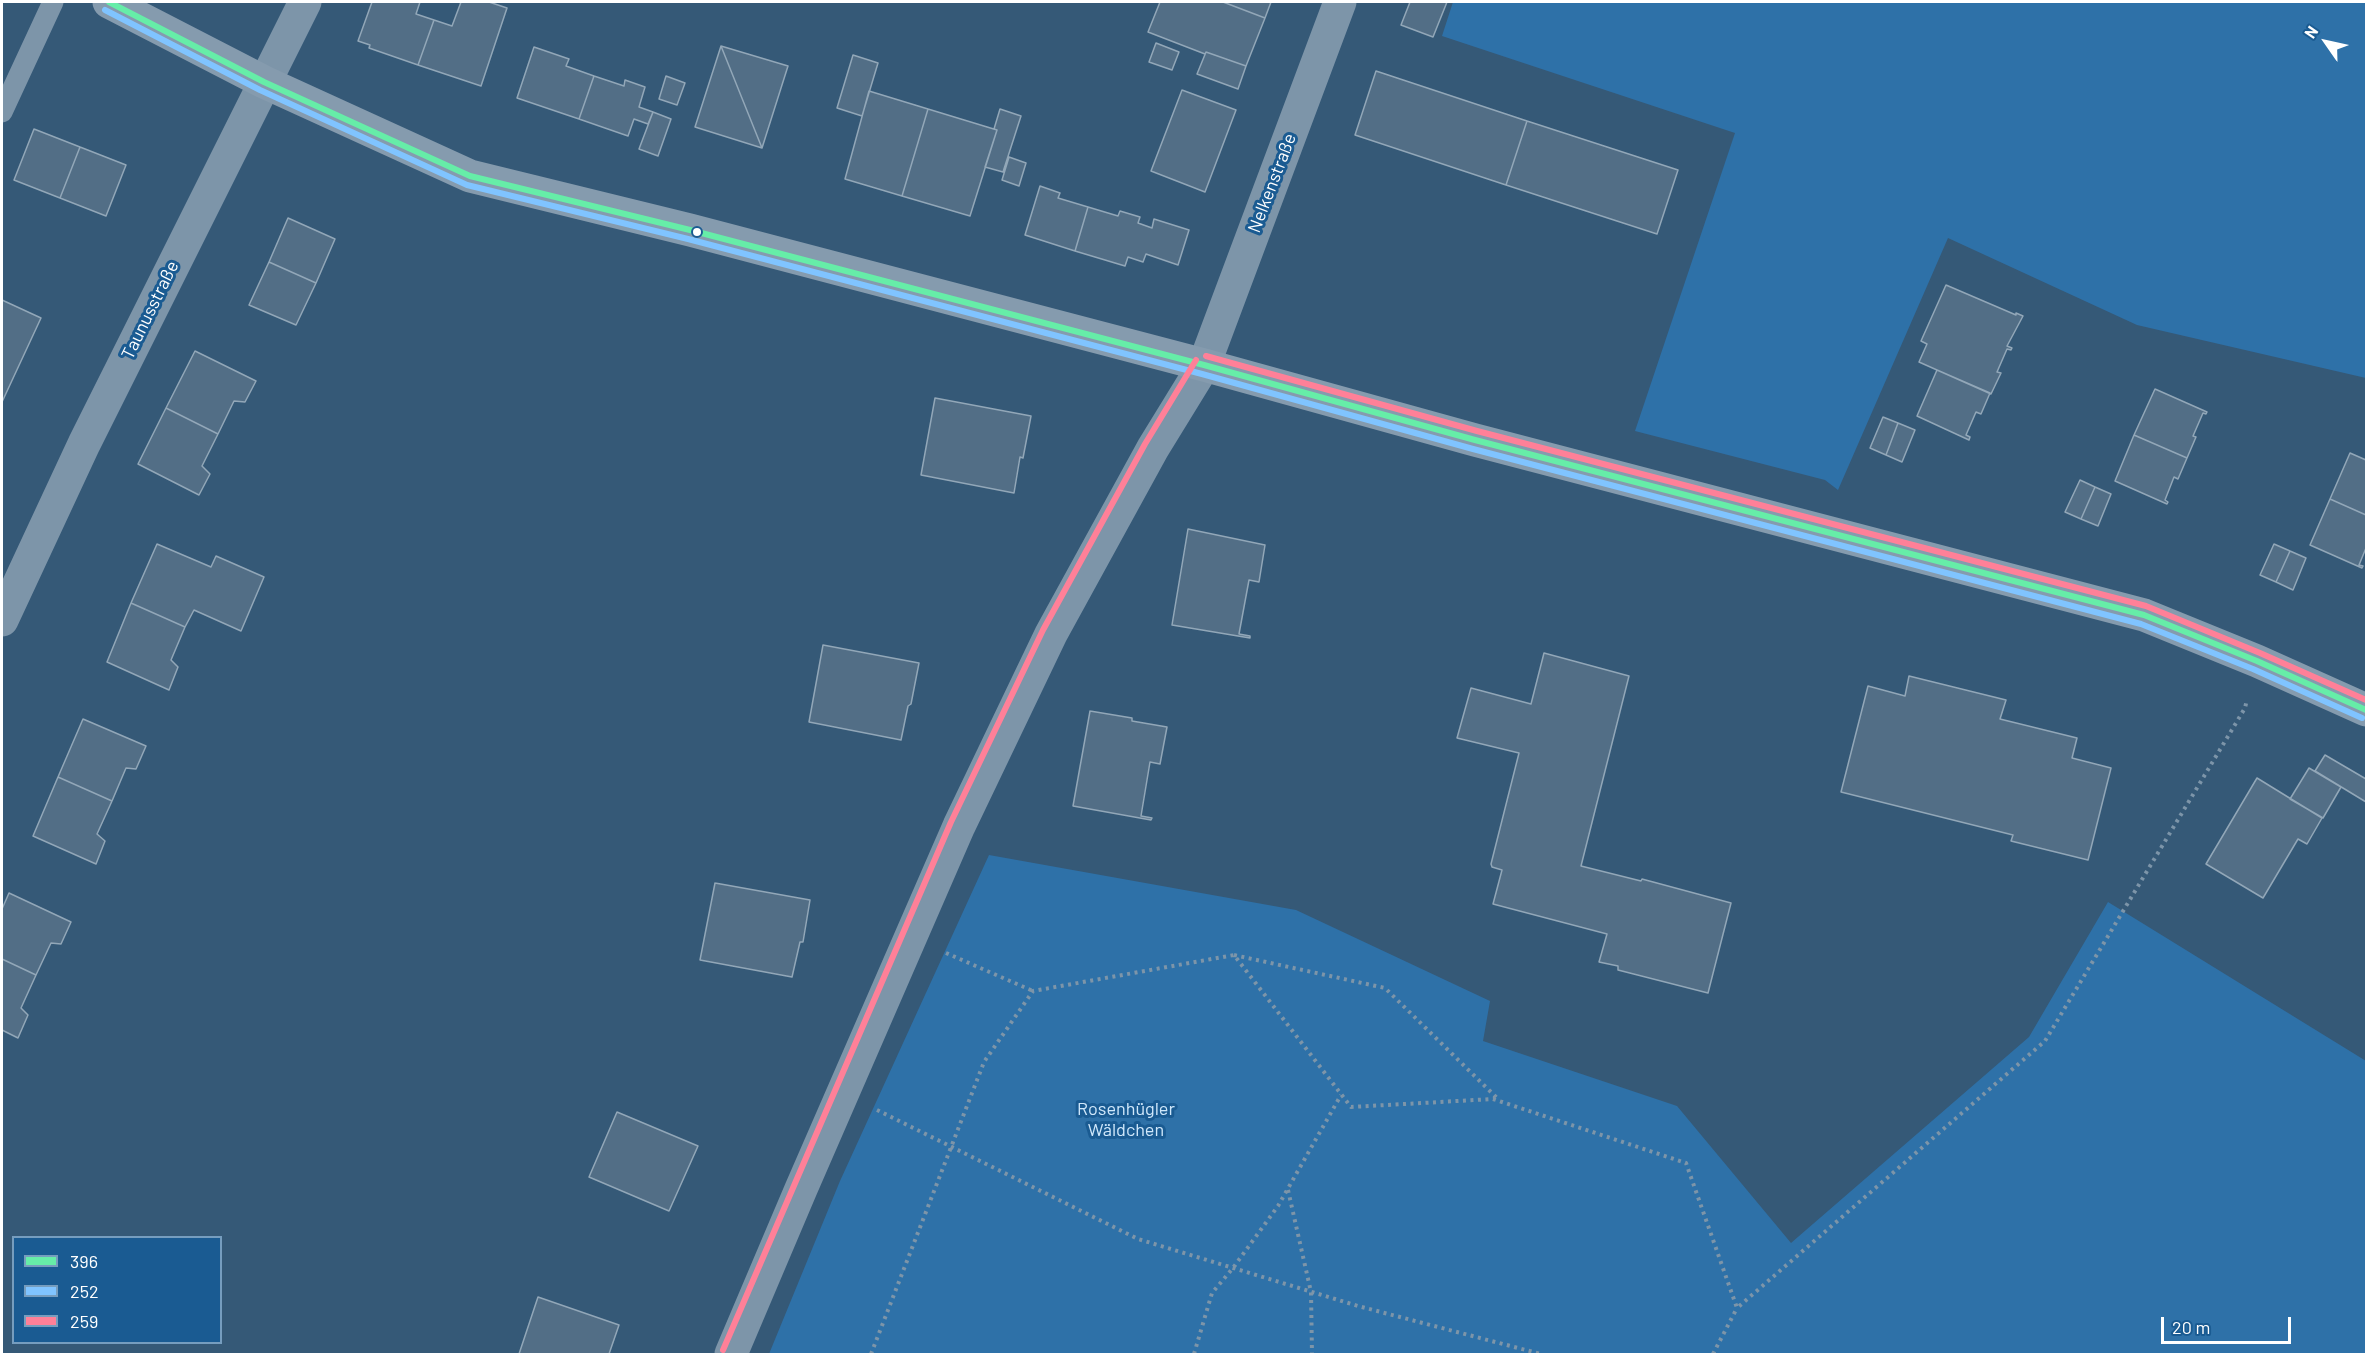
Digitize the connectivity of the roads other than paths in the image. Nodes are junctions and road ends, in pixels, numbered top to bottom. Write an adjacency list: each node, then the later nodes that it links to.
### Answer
1 (53, 2): 6 (lane)
2 (109, 2): 5 (street)
3 (304, 2): 5 (street, Taunusstraße)
4 (1340, 2): 7 (street, Nelkenstraße)
5 (264, 82): 7 (street); 8 (street, Taunusstraße)
6 (2, 112)
7 (1204, 365): 9 (street); 10 (street, Nelkenstraße)
8 (2, 620)
9 (2367, 710)
10 (731, 1354)

